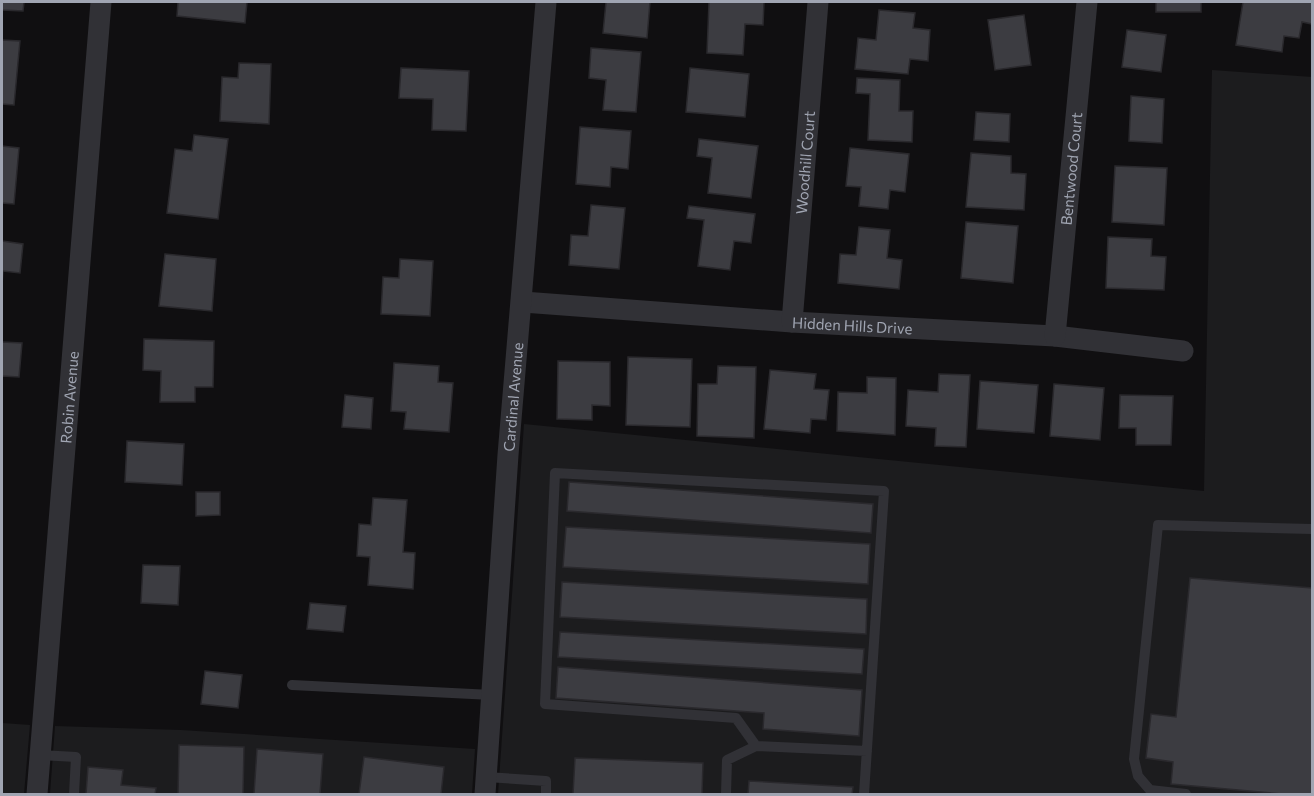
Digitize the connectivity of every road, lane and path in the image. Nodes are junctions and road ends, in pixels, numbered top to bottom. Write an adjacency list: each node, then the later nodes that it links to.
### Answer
1 (101, 2): 14 (street, Robin Avenue)
2 (546, 2): 5 (street, Cardinal Avenue)
3 (818, 2): 6 (street, Woodhill Court)
4 (1087, 2): 7 (street, Bentwood Court)
5 (523, 302): 6 (street, Hidden Hills Drive); 11 (street, Cardinal Avenue)
6 (792, 322): 7 (street, Hidden Hills Drive)
7 (1055, 336): 8 (street, Hidden Hills Drive)
8 (1183, 351)
9 (1312, 529): 21 (lane)
10 (292, 685): 11 (lane)
11 (492, 695): 15 (street, Cardinal Avenue)
12 (756, 746): 13 (lane); 13 (lane); 19 (lane)
13 (867, 751): 20 (lane)
14 (40, 755): 16 (street, Robin Avenue); 17 (lane)
15 (485, 786): 18 (lane)
16 (37, 795)
17 (74, 795)
18 (546, 795)
19 (726, 795)
20 (864, 795)
21 (1186, 795)

